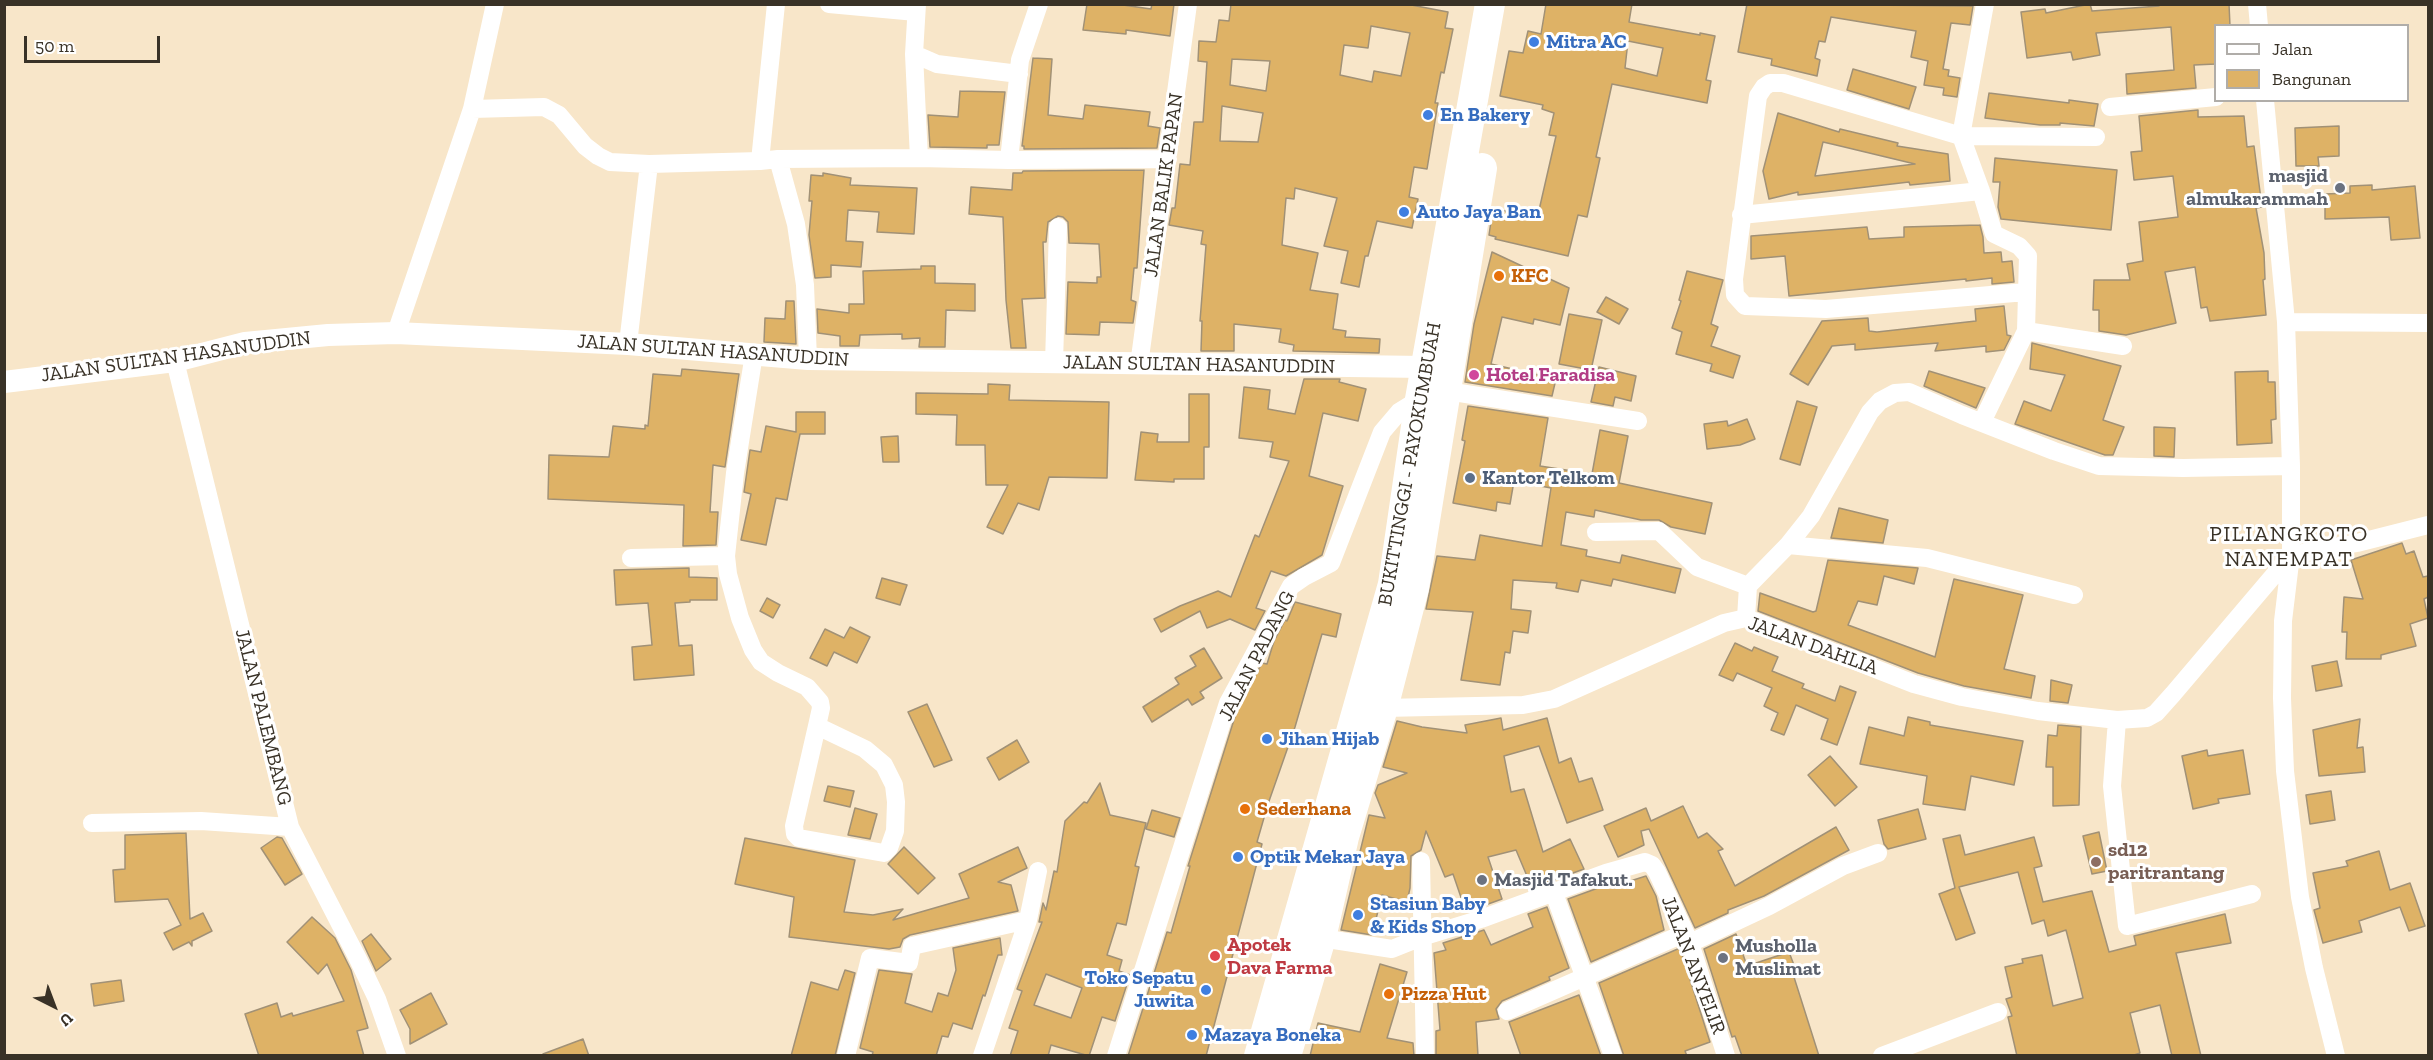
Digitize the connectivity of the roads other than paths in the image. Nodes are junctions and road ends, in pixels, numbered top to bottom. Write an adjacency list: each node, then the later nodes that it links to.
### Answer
1 (495, 4): 17 (street)
2 (776, 4): 22 (street)
3 (1039, 4): 13 (street)
4 (1188, 4): 21 (street, JALAN BALIK PAPAN)
5 (1490, 4): 40 (highway, BUKITTINGGI - PAYOKUMBUAH)
6 (1507, 4): 42 (highway, BUKITTINGGI - PAYOKUMBUAH)
7 (1985, 4): 18 (street)
8 (2257, 4): 11 (street)
9 (834, 5): 10 (street)
10 (917, 8): 12 (street)
11 (2259, 24)
12 (914, 54): 13 (street); 20 (street)
13 (1019, 74): 23 (street)
14 (2214, 97): 16 (street)
15 (2265, 102): 29 (street)
16 (2110, 107)
17 (472, 109): 24 (street); 32 (street)
18 (1961, 136): 19 (street); 25 (street); 26 (street)
19 (2096, 137)
20 (919, 158): 22 (street); 23 (street)
21 (1168, 159): 23 (street); 39 (street, JALAN BALIK PAPAN)
22 (769, 160): 24 (street); 36 (street)
23 (1009, 160)
24 (649, 164): 33 (street)
25 (1981, 191): 26 (street); 28 (street)
26 (1741, 215): 28 (street)
27 (1058, 227): 38 (street)
28 (2026, 291): 31 (street)
29 (2286, 322): 30 (street); 45 (street)
30 (2428, 323)
31 (2026, 331): 34 (street); 44 (street)
32 (396, 333): 33 (street, JALAN SULTAN HASANUDDIN); 37 (street, JALAN SULTAN HASANUDDIN)
33 (628, 344): 35 (street, JALAN SULTAN HASANUDDIN)
34 (2123, 346)
35 (754, 354): 36 (street, JALAN SULTAN HASANUDDIN); 50 (street)
36 (808, 359): 38 (street, JALAN SULTAN HASANUDDIN)
37 (175, 361): 41 (street, JALAN SULTAN HASANUDDIN); 59 (street, JALAN PALEMBANG)
38 (1054, 363): 39 (street, JALAN SULTAN HASANUDDIN)
39 (1139, 364): 40 (street, JALAN SULTAN HASANUDDIN)
40 (1426, 367): 42 (highway, BUKITTINGGI - PAYOKUMBUAH)
41 (7, 378)
42 (1434, 395): 43 (street); 55 (highway, BUKITTINGGI - PAYOKUMBUAH); 76 (street, JALAN PADANG); 77 (highway, BUKITTINGGI - PAYOKUMBUAH)
43 (1638, 421)
44 (1982, 422): 45 (street); 48 (street)
45 (2291, 466): 49 (street)
46 (2428, 525): 49 (street)
47 (1596, 532): 52 (street)
48 (1788, 545): 52 (street); 53 (street)
49 (2291, 555): 56 (street, JALAN DAHLIA); 82 (street)
50 (726, 556): 51 (street); 57 (street)
51 (631, 558)
52 (1748, 586): 54 (street)
53 (2074, 595)
54 (1746, 618): 55 (street, JALAN DAHLIA); 56 (street, JALAN DAHLIA)
55 (1383, 708): 67 (highway, BUKITTINGGI - PAYOKUMBUAH)
56 (2117, 720): 64 (street)
57 (817, 726): 57 (street)
58 (92, 823): 59 (street)
59 (290, 827): 73 (street, JALAN PALEMBANG)
60 (1878, 853): 68 (street)
61 (1421, 861): 66 (street)
62 (1038, 872): 65 (street)
63 (1554, 893): 66 (street, JALAN ANYELIR); 68 (street, JALAN ANYELIR); 69 (street)
64 (2252, 894)
65 (1028, 920): 74 (street); 75 (street)
66 (1422, 937): 67 (street, JALAN ANYELIR); 79 (street)
67 (1321, 938): 78 (highway, BUKITTINGGI - PAYOKUMBUAH)
68 (1687, 938): 69 (street); 72 (street, JALAN ANYELIR)
69 (1584, 978): 70 (street); 80 (street)
70 (1507, 1011)
71 (1998, 1012): 81 (street)
72 (1721, 1054)
73 (397, 1056)
74 (846, 1056)
75 (982, 1056)
76 (1116, 1056)
77 (1259, 1056)
78 (1286, 1056)
79 (1425, 1056)
80 (1613, 1056)
81 (1882, 1056)
82 (2336, 1056)

